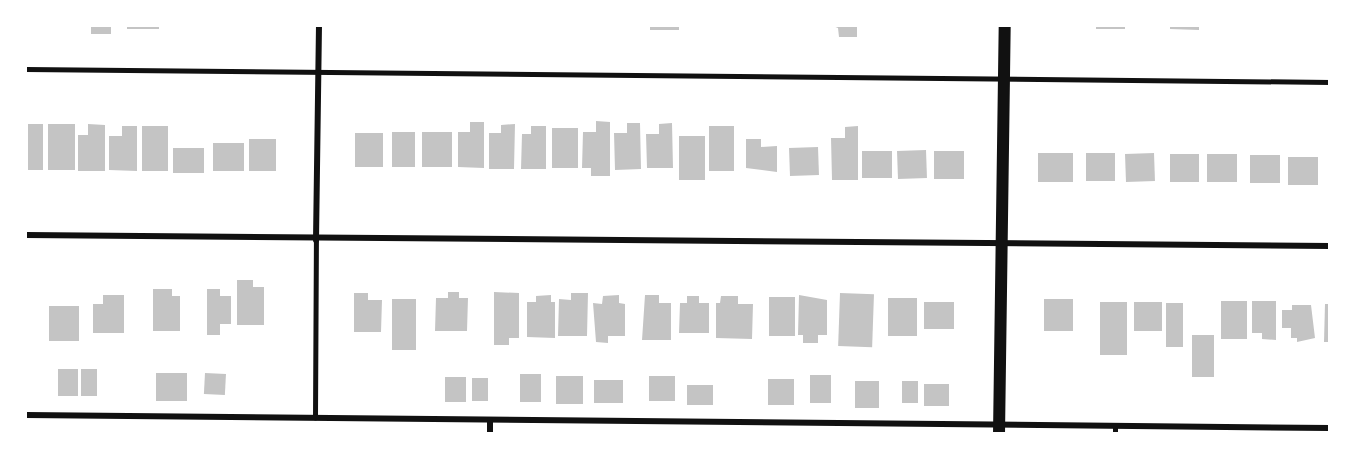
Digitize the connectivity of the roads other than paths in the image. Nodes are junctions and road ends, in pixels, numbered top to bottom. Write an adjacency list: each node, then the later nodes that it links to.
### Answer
1 (319, 26): 4 (street)
2 (1005, 26): 5 (main road)
3 (26, 69): 4 (lane)
4 (319, 71): 5 (lane); 8 (street)
5 (1004, 79): 6 (lane); 9 (main road)
6 (1329, 82)
7 (26, 235): 8 (street)
8 (316, 240): 9 (street); 12 (lane)
9 (1001, 242): 10 (street); 15 (main road)
10 (1329, 246)
11 (26, 414): 12 (street)
12 (315, 418): 13 (street)
13 (490, 420): 15 (street); 17 (street)
14 (1329, 428): 16 (street)
15 (999, 429): 16 (street)
16 (1115, 430)
17 (490, 434)

